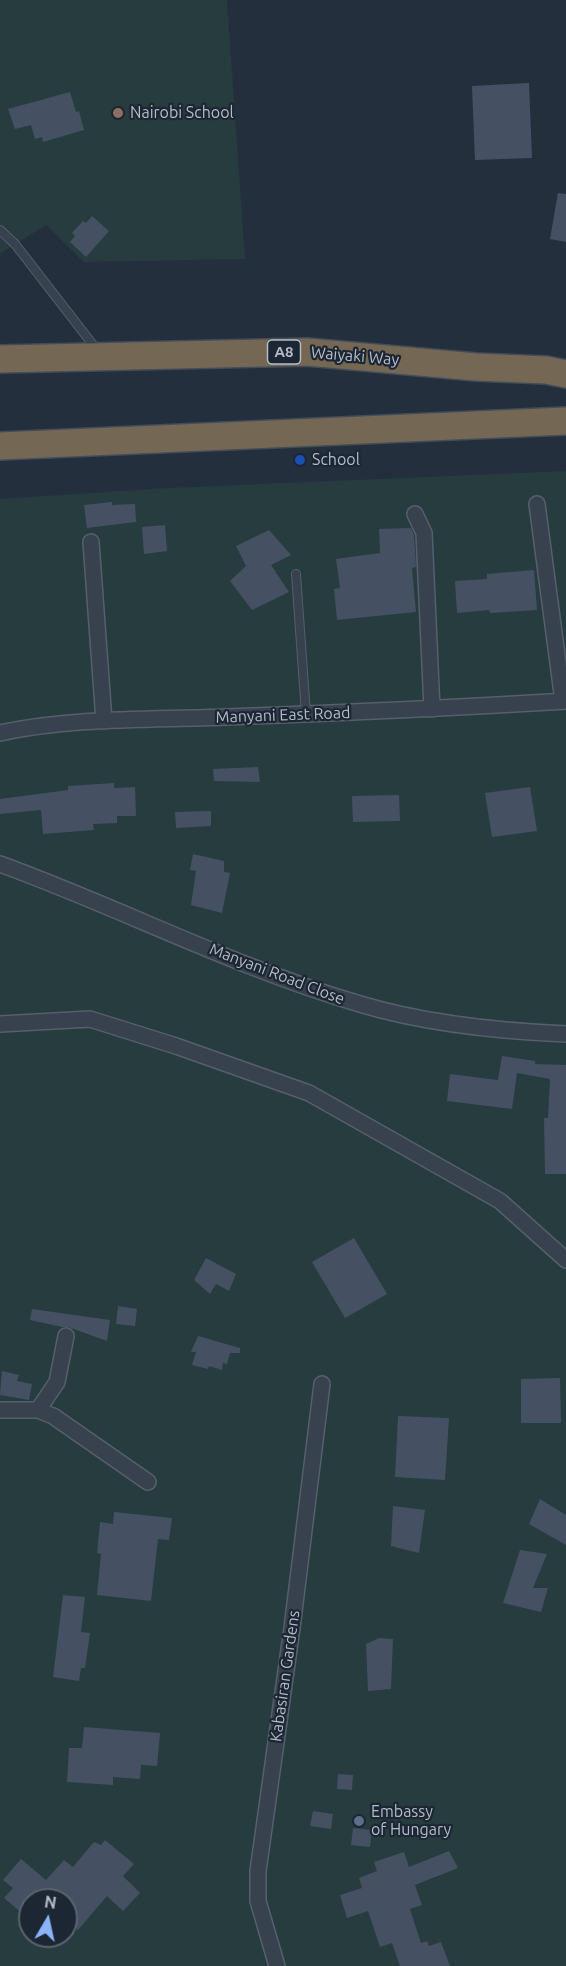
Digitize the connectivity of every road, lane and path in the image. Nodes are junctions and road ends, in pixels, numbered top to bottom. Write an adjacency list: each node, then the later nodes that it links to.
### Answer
1 (0, 230): 2 (lane)
2 (102, 356): 3 (highway, Waiyaki Way / A8); 4 (highway, Waiyaki Way / A8)
3 (0, 359)
4 (566, 374)
5 (566, 421): 6 (highway)
6 (0, 446)
7 (537, 504): 11 (street)
8 (416, 514): 12 (street)
9 (91, 542): 14 (street)
10 (296, 574): 13 (lane)
11 (564, 701): 12 (street, Manyani East Road)
12 (432, 709): 13 (street, Manyani East Road)
13 (306, 714): 14 (street, Manyani East Road)
14 (104, 721): 15 (street, Manyani East Road)
15 (0, 733)
16 (0, 864): 18 (street, Manyani Road Close)
17 (0, 1024): 19 (street)
18 (566, 1034)
19 (566, 1260)
20 (66, 1336): 23 (street)
21 (322, 1384): 25 (street, Kabasiran Gardens)
22 (0, 1410): 23 (street)
23 (38, 1410): 24 (street)
24 (148, 1482)
25 (278, 1966)

